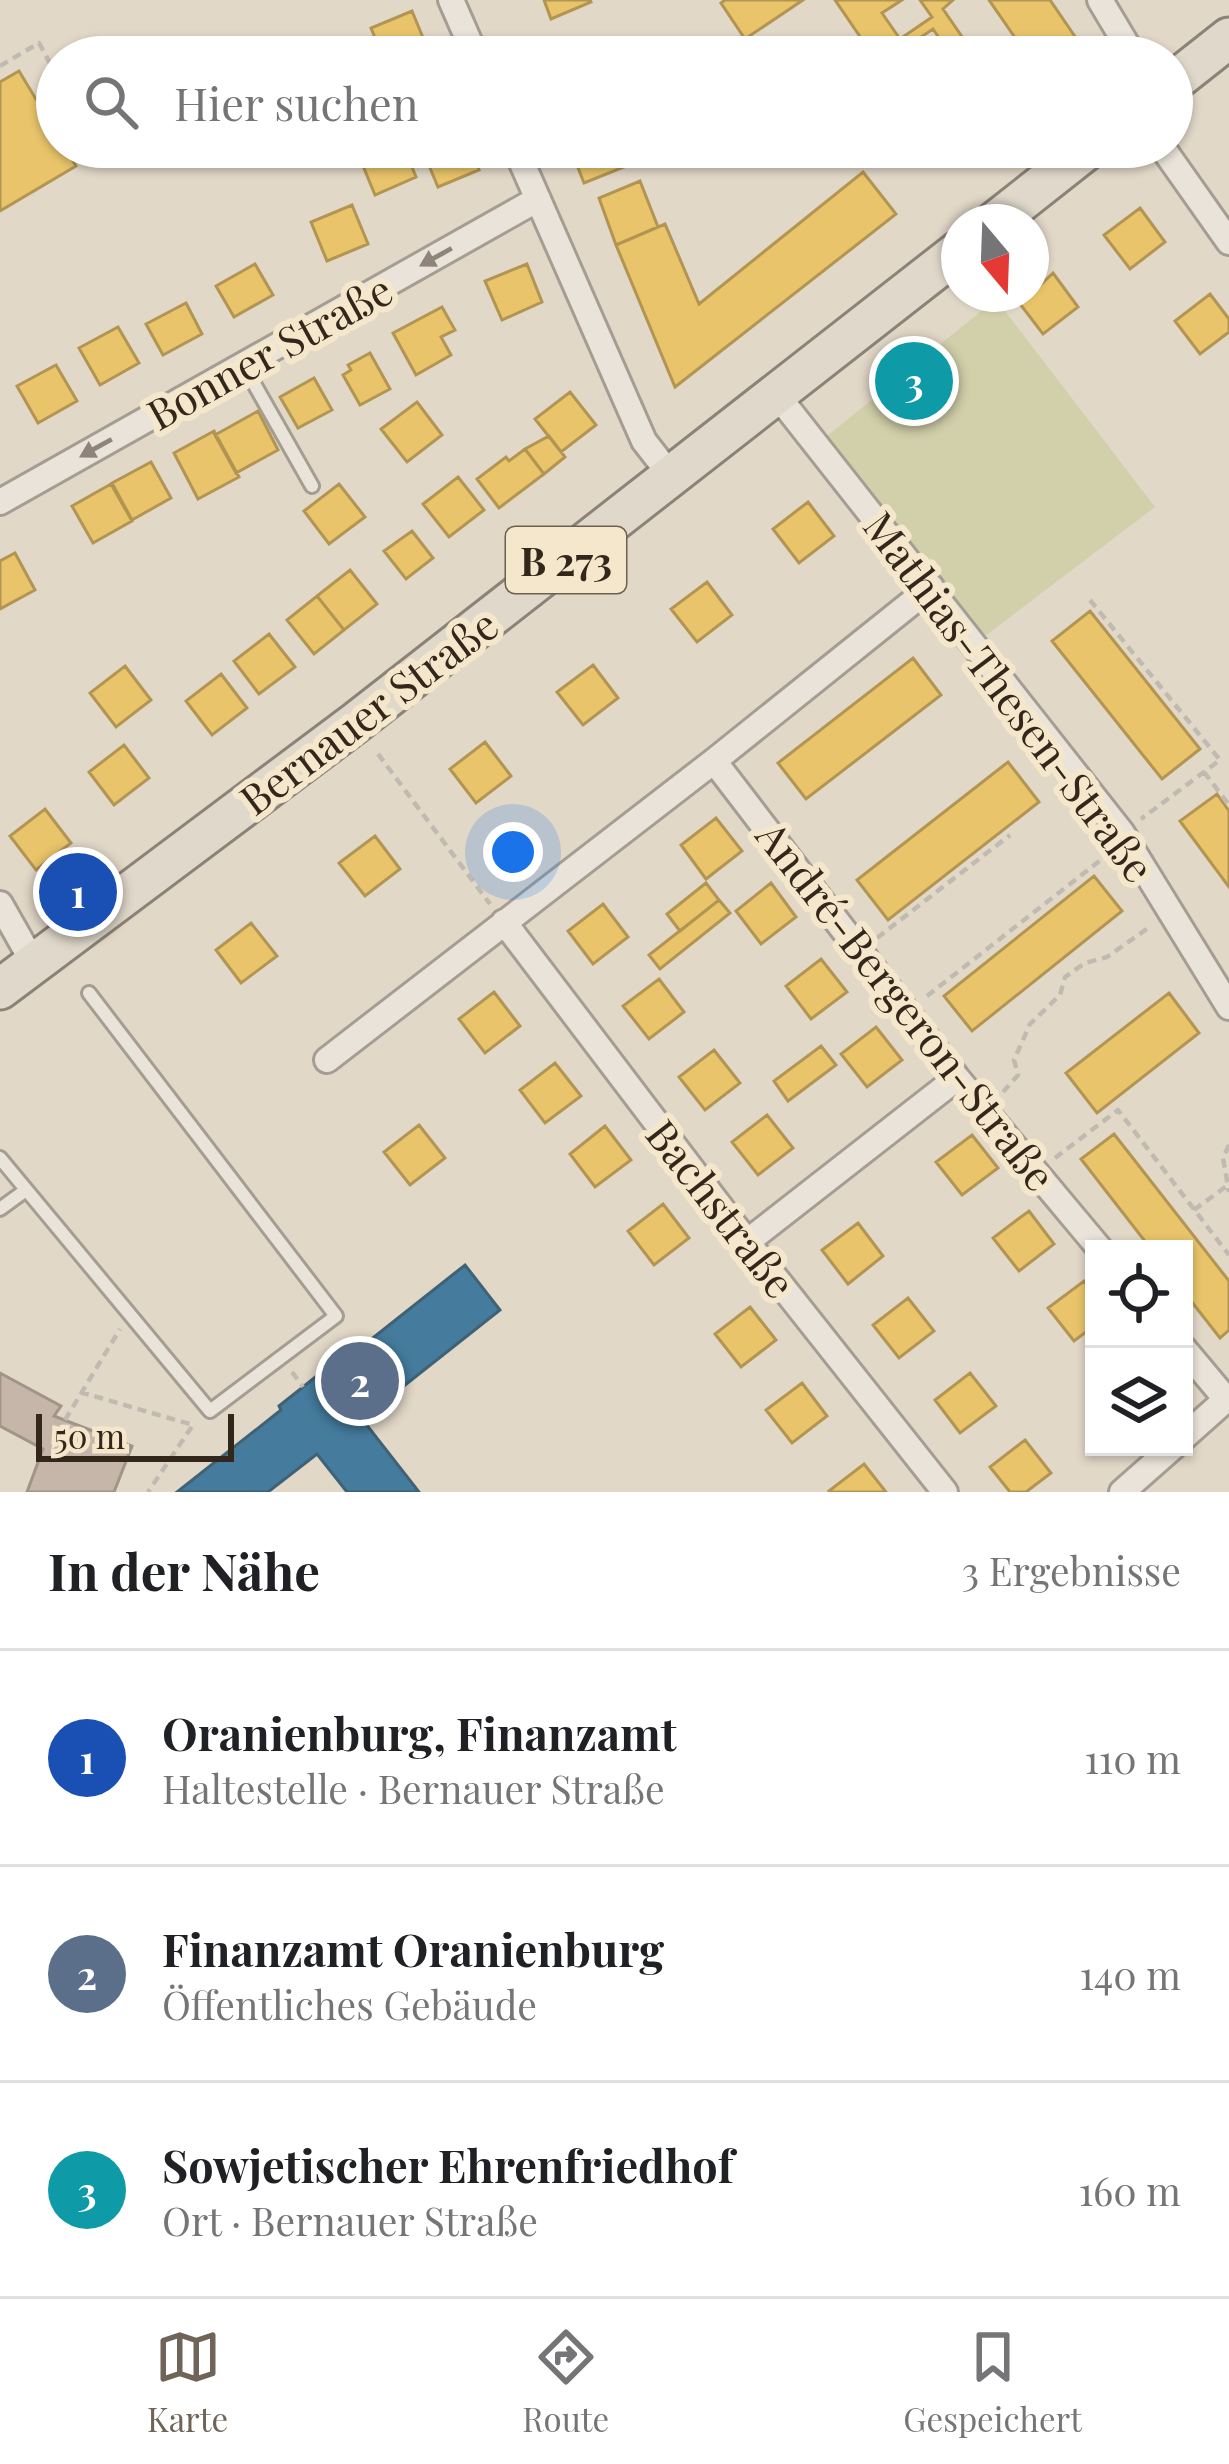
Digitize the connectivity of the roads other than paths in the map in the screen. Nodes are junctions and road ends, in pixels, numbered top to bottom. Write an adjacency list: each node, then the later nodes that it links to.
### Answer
1 (451, 0): 3 (street)
2 (1100, 0): 4 (street)
3 (467, 36)
4 (1121, 36)
5 (1229, 38): 6 (main road)
6 (1193, 66)
7 (524, 168): 10 (street)
8 (1063, 168): 11 (main road)
9 (1177, 168): 12 (street)
10 (538, 200): 14 (street, Bonner Straße, one-way to 14); 16 (street)
11 (1018, 204)
12 (1229, 242)
13 (941, 265): 15 (main road, Bernauer Straße / B 273)
14 (243, 365): 17 (lane); 18 (street, Bonner Straße, one-way to 18)
15 (777, 394): 16 (main road, Bernauer Straße / B 273); 19 (street, Mathias-Thesen-Straße)
16 (672, 477): 23 (main road, Bernauer Straße / B 273)
17 (312, 486)
18 (0, 502)
19 (931, 587): 20 (street); 26 (street, Mathias-Thesen-Straße)
20 (714, 761): 22 (street); 28 (street, André-Bergeron-Straße)
21 (0, 904): 23 (street)
22 (504, 922): 27 (street); 33 (street, Bachstraße)
23 (34, 964): 24 (main road, Bernauer Straße / B 273)
24 (0, 989)
25 (89, 993): 30 (lane)
26 (1229, 1007)
27 (327, 1060)
28 (957, 1078): 32 (street, André-Bergeron-Straße); 33 (street)
29 (0, 1158): 30 (lane)
30 (26, 1190): 31 (lane)
31 (0, 1209)
32 (1093, 1240)
33 (747, 1242): 38 (street, Bachstraße)
34 (1193, 1359): 35 (street)
35 (1228, 1398): 36 (street)
36 (1193, 1429)
37 (1163, 1456): 39 (street)
38 (945, 1492)
39 (1122, 1492)

